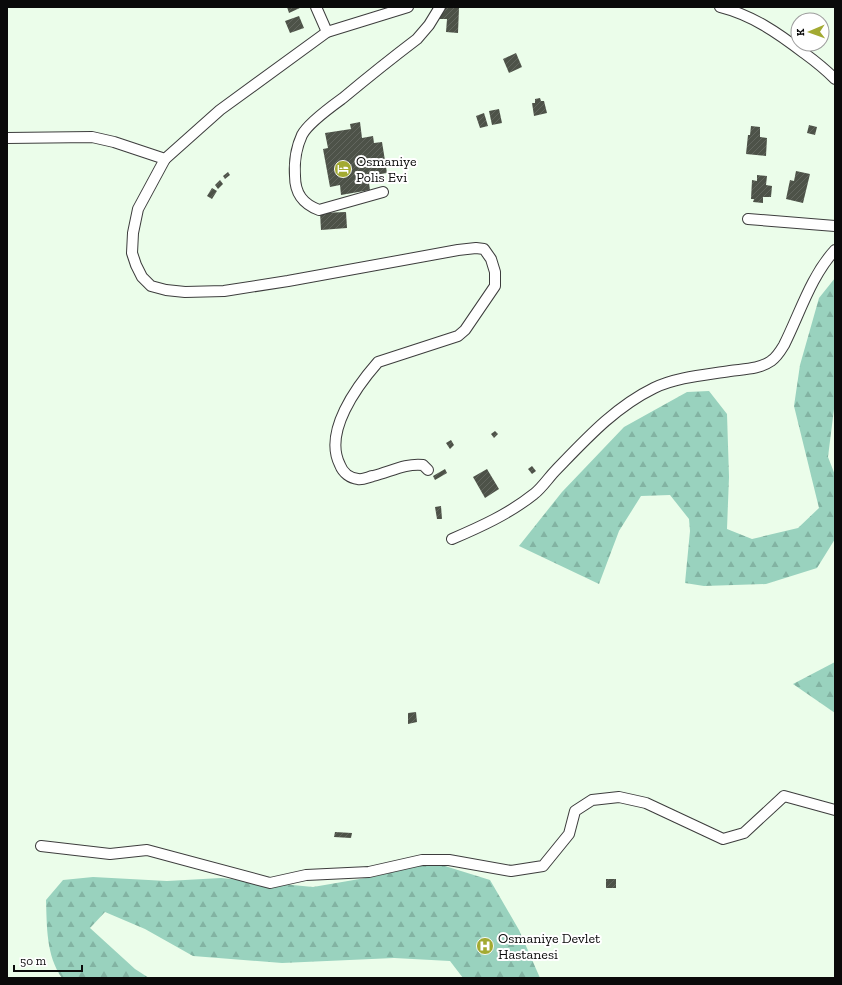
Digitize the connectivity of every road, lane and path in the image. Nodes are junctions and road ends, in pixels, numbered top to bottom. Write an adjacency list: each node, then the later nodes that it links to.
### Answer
1 (316, 7): 5 (street)
2 (408, 7): 5 (street)
3 (440, 7): 9 (street)
4 (720, 7): 6 (street)
5 (327, 32): 8 (street)
6 (835, 79)
7 (7, 138): 8 (street)
8 (165, 159): 13 (street)
9 (383, 192)
10 (748, 219): 11 (street)
11 (835, 226)
12 (835, 250): 14 (street)
13 (428, 470)
14 (452, 539)
15 (835, 810): 16 (street)
16 (41, 846)

